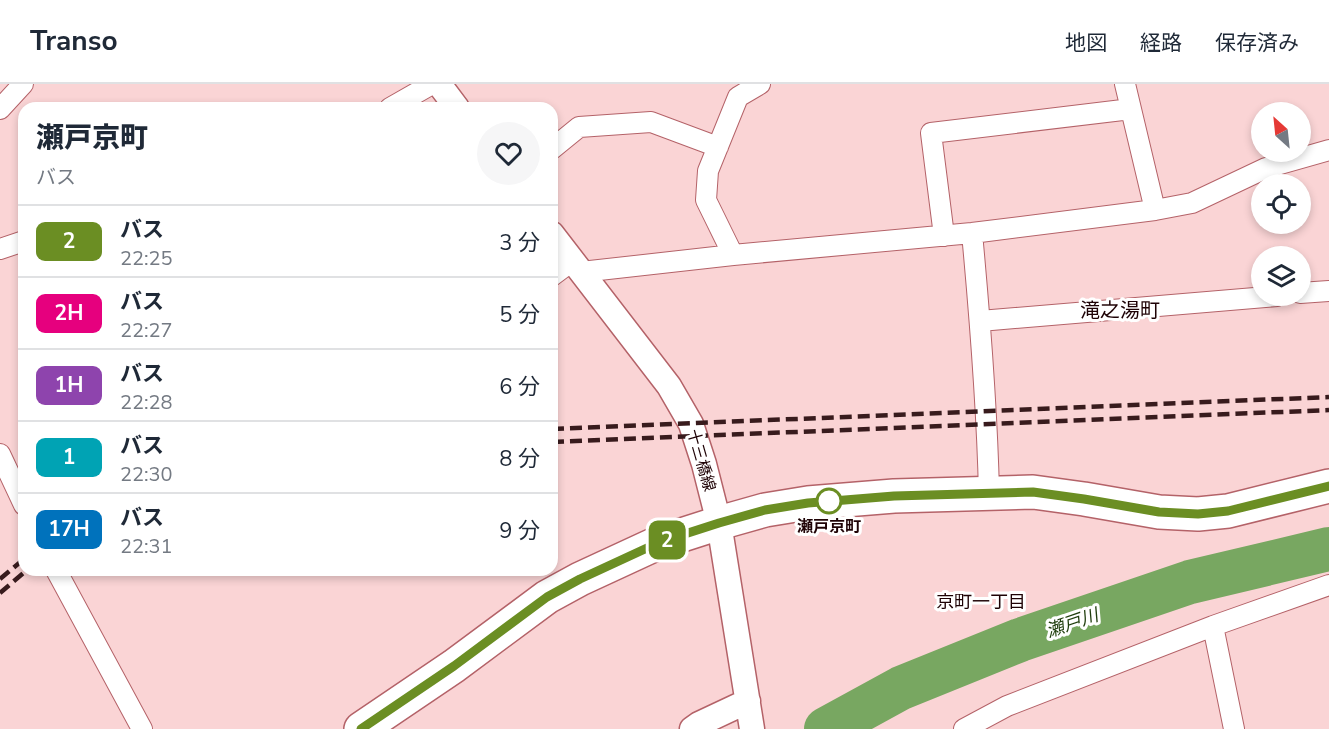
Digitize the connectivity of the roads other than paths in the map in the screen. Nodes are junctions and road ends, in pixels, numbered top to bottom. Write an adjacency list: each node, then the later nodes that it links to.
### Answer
1 (23, 84): 8 (street)
2 (432, 84): 6 (street)
3 (439, 84): 7 (street)
4 (760, 84): 11 (street)
5 (1125, 84): 9 (street)
6 (400, 102)
7 (452, 102)
8 (0, 109)
9 (1131, 109): 13 (street); 15 (street)
10 (558, 144): 11 (street)
11 (718, 147): 19 (street)
12 (1329, 150): 13 (street)
13 (1155, 210): 14 (street)
14 (972, 233): 15 (street); 25 (street)
15 (944, 236): 19 (street)
16 (558, 242): 20 (street, 十三橋線)
17 (18, 243): 18 (street)
18 (0, 249)
19 (733, 255): 20 (street)
20 (577, 266): 21 (street); 30 (street, 十三橋線)
21 (558, 274)
22 (1329, 291): 23 (street)
23 (1311, 293)
24 (1251, 298): 25 (street)
25 (980, 321): 29 (street)
26 (0, 454): 28 (street)
27 (1329, 486): 29 (highway)
28 (18, 492)
29 (989, 493): 30 (highway)
30 (719, 523): 34 (street, 十三橋線); 36 (highway)
31 (59, 576): 35 (street)
32 (1329, 585): 33 (street)
33 (1213, 626): 38 (street); 39 (street)
34 (750, 718): 37 (street)
35 (142, 729)
36 (361, 729)
37 (692, 729)
38 (964, 729)
39 (1234, 729)

